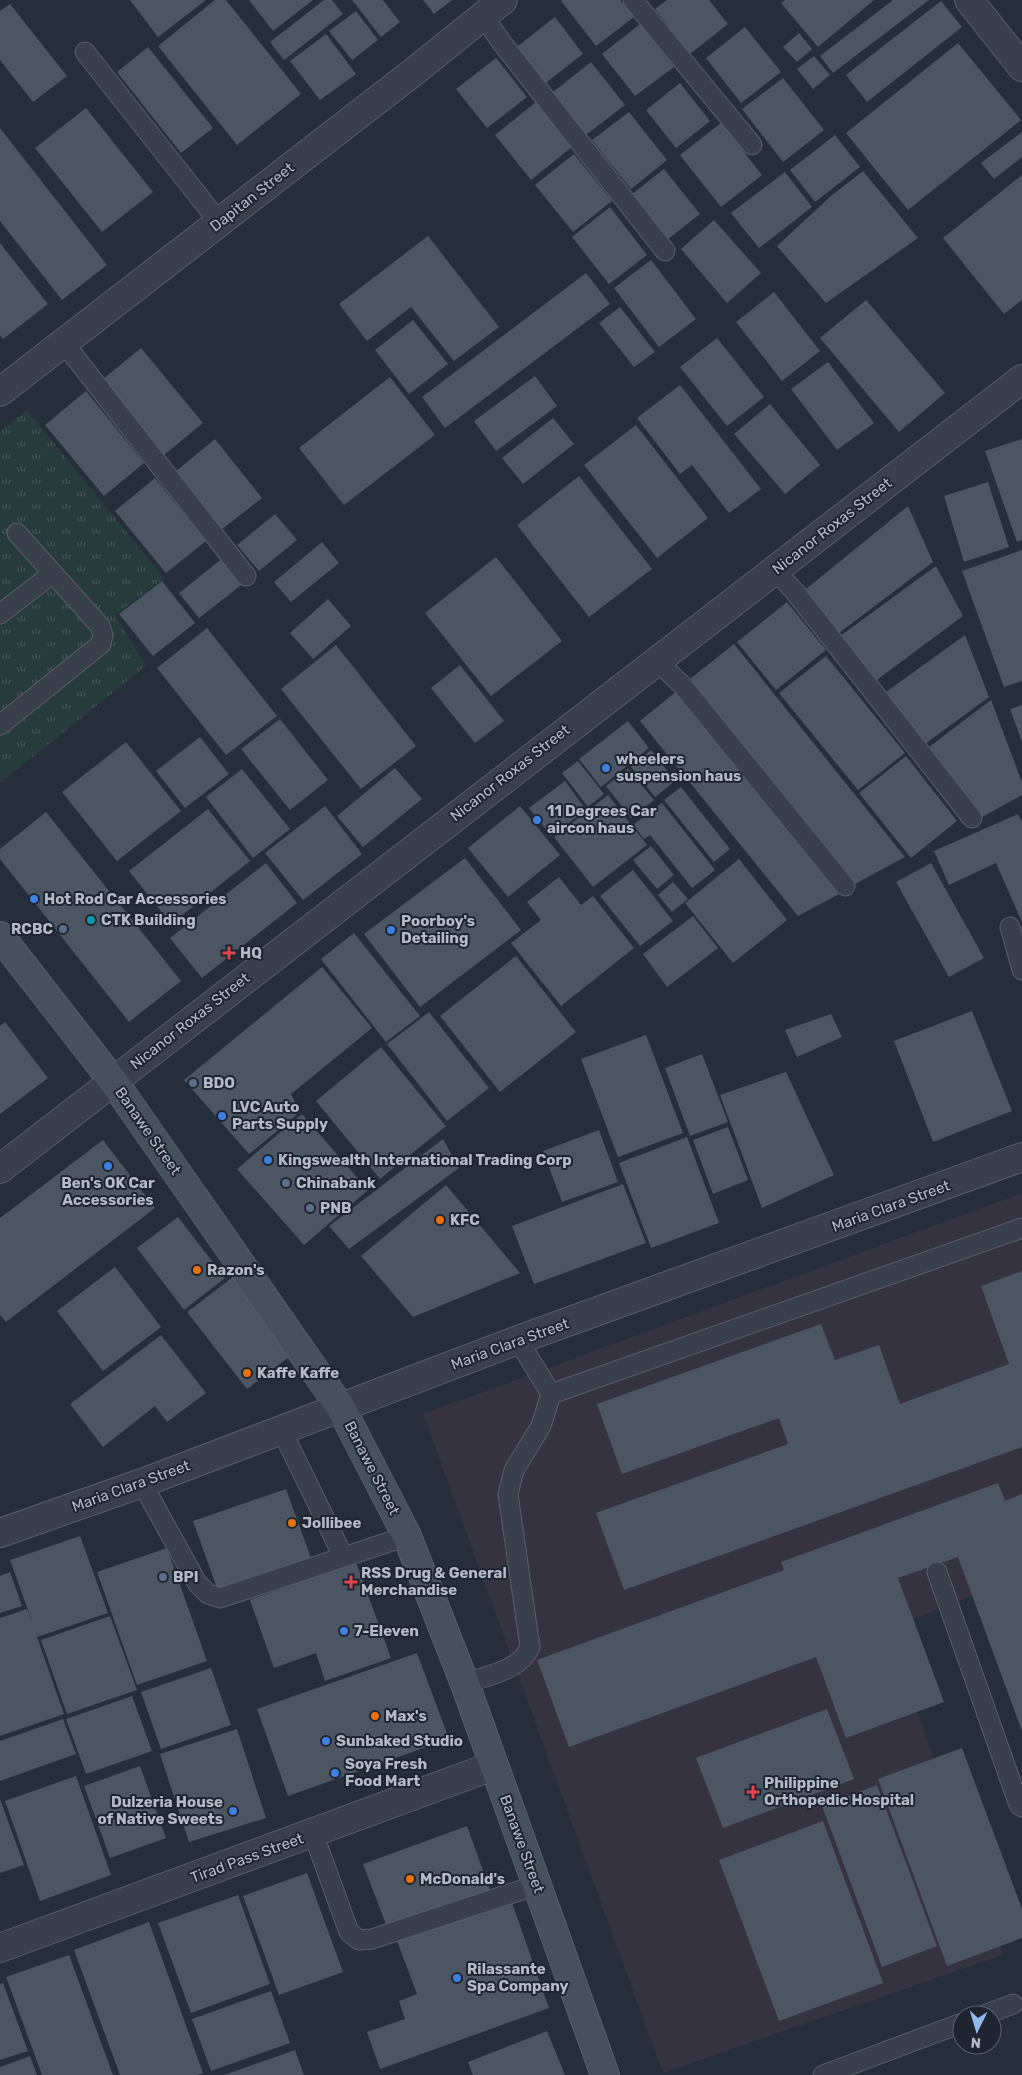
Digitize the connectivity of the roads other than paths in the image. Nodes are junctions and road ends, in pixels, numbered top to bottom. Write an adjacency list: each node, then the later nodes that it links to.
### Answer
1 (633, 0): 6 (lane)
2 (969, 0): 5 (street)
3 (493, 8): 7 (street, Dapitan Street); 8 (lane)
4 (85, 52): 7 (lane)
5 (1022, 67)
6 (752, 145)
7 (219, 222): 9 (street, Dapitan Street)
8 (665, 251)
9 (64, 343): 11 (street, Dapitan Street); 15 (lane)
10 (1022, 379): 13 (street, Nicanor Roxas Street)
11 (0, 392)
12 (17, 533): 14 (lane)
13 (775, 570): 17 (street, Nicanor Roxas Street); 19 (lane)
14 (52, 574): 16 (lane); 18 (lane)
15 (246, 576)
16 (0, 614)
17 (656, 660): 20 (lane); 24 (street, Nicanor Roxas Street)
18 (0, 725)
19 (972, 818)
20 (845, 886)
21 (1010, 927): 23 (lane)
22 (0, 936): 24 (main road, Banawe Street)
23 (1022, 970)
24 (113, 1081): 26 (street, Nicanor Roxas Street); 30 (main road, Banawe Street)
25 (1022, 1158): 28 (street, Maria Clara Street)
26 (0, 1169)
27 (1022, 1228): 29 (lane)
28 (518, 1340): 29 (lane); 30 (street, Maria Clara Street)
29 (551, 1394): 37 (lane)
30 (341, 1408): 31 (street, Maria Clara Street); 34 (main road, Banawe Street)
31 (282, 1430): 32 (street, Maria Clara Street); 35 (lane)
32 (142, 1483): 33 (street, Maria Clara Street); 35 (lane)
33 (0, 1533)
34 (407, 1536): 35 (lane); 37 (main road, Banawe Street)
35 (343, 1556)
36 (937, 1572): 39 (lane)
37 (465, 1684): 38 (main road, Banawe Street)
38 (493, 1766): 40 (street, Tirad Pass Street); 41 (main road, Banawe Street)
39 (1022, 1808)
40 (313, 1834): 41 (lane); 42 (street, Tirad Pass Street)
41 (537, 1885): 46 (main road, Banawe Street)
42 (0, 1948)
43 (1013, 2004): 44 (lane)
44 (1002, 2008)
45 (952, 2027): 47 (lane)
46 (605, 2075)
47 (823, 2075)

